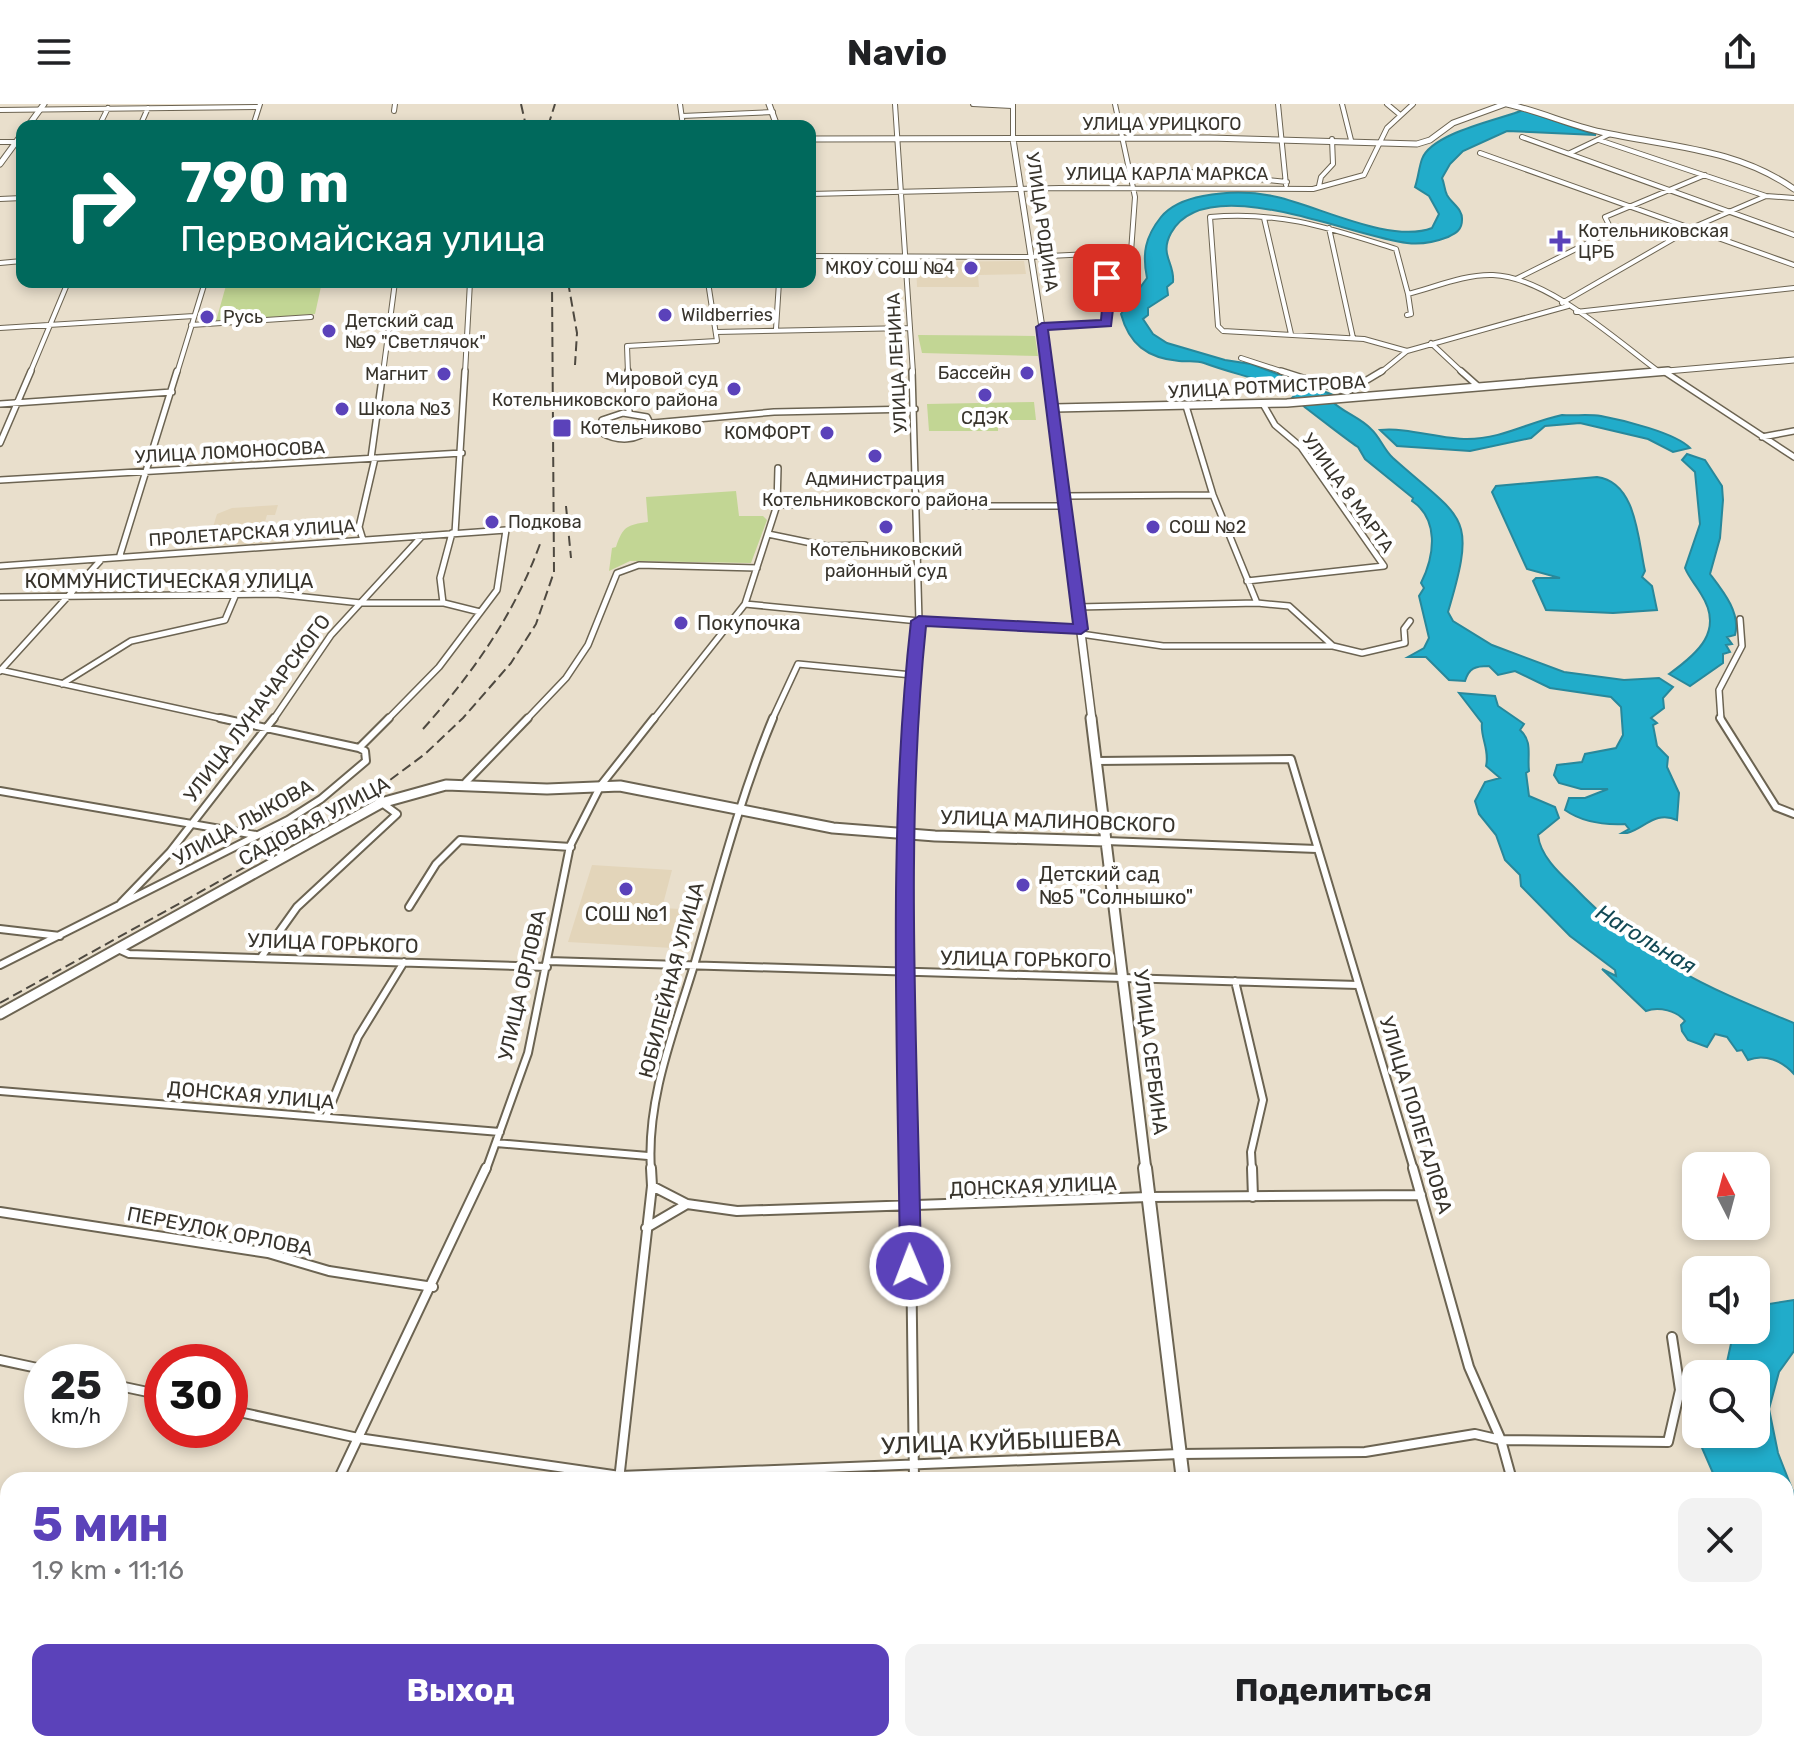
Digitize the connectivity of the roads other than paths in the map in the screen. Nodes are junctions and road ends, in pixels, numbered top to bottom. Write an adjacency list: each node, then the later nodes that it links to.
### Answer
1 (44, 104): 18 (street)
2 (395, 104): 19 (street)
3 (680, 104): 22 (street)
4 (769, 104): 20 (street)
5 (895, 104): 32 (street, УЛИЦА ЛЕНИНА)
6 (973, 104): 14 (street)
7 (1115, 104): 30 (street)
8 (1278, 104): 34 (street)
9 (1342, 104): 36 (street)
10 (1387, 104): 21 (street)
11 (1413, 104): 21 (street)
12 (1506, 104): 28 (street, УЛИЦА УРИЦКОГО); 38 (street, УЛИЦА УРИЦКОГО)
13 (259, 105): 16 (street)
14 (1013, 105): 33 (street, УЛИЦА РОДИНА)
15 (108, 108): 16 (street); 18 (street); 24 (street)
16 (148, 108): 25 (street)
17 (0, 110): 18 (street)
18 (39, 110): 23 (street)
19 (394, 111)
20 (773, 112): 22 (street); 27 (street)
21 (1399, 114): 38 (street)
22 (682, 116): 26 (street)
23 (32, 120)
24 (102, 120)
25 (143, 120)
26 (682, 120)
27 (775, 120)
28 (1610, 134): 37 (street); 52 (street, УЛИЦА УРИЦКОГО)
29 (1522, 137): 42 (street)
30 (1124, 138): 33 (street, УЛИЦА УРИЦКОГО); 34 (street, УЛИЦА УРИЦКОГО); 51 (street)
31 (816, 139): 32 (street, УЛИЦА УРИЦКОГО)
32 (896, 139): 33 (street, УЛИЦА УРИЦКОГО); 54 (street, УЛИЦА ЛЕНИНА)
33 (1013, 139): 50 (street, УЛИЦА РОДИНА)
34 (1282, 139): 35 (street, УЛИЦА УРИЦКОГО); 46 (street)
35 (1332, 139): 36 (street, УЛИЦА УРИЦКОГО); 47 (street)
36 (1351, 140): 38 (street, УЛИЦА УРИЦКОГО)
37 (1599, 140): 42 (street); 45 (street)
38 (1380, 141): 47 (street, УЛИЦА КАРЛА МАРКСА)
39 (0, 142): 40 (street)
40 (16, 142): 43 (street)
41 (1480, 153): 57 (street)
42 (1570, 153): 49 (street)
43 (0, 164)
44 (1180, 171): 46 (street)
45 (1705, 175): 49 (street); 55 (street)
46 (1287, 182): 48 (street)
47 (1319, 186): 48 (street, УЛИЦА КАРЛА МАРКСА)
48 (1285, 188): 51 (street, УЛИЦА КАРЛА МАРКСА)
49 (1672, 188): 57 (street); 58 (street)
50 (1020, 189): 51 (street, УЛИЦА КАРЛА МАРКСА); 54 (street, УЛИЦА КАРЛА МАРКСА); 66 (street, УЛИЦА РОДИНА)
51 (1134, 189): 63 (street)
52 (1794, 189)
53 (816, 194): 54 (street, УЛИЦА КАРЛА МАРКСА)
54 (901, 194): 65 (street, УЛИЦА ЛЕНИНА)
55 (1766, 196): 56 (street); 58 (street)
56 (1794, 198)
57 (1630, 204): 60 (street); 68 (street)
58 (1730, 211): 60 (street); 62 (street)
59 (1264, 218): 61 (street); 89 (street); 89 (street)
60 (1694, 227): 67 (street); 77 (street)
61 (1329, 228): 76 (street); 90 (street)
62 (1794, 235)
63 (1093, 255): 66 (street); 84 (street)
64 (816, 256): 65 (street)
65 (906, 256): 66 (street); 86 (street, УЛИЦА ЛЕНИНА)
66 (1029, 257): 84 (street, УЛИЦА РОДИНА)
67 (1794, 265)
68 (1516, 279): 76 (street); 77 (street)
69 (65, 288): 82 (street)
70 (203, 288): 80 (street)
71 (394, 288): 111 (street)
72 (470, 288): 109 (street)
73 (709, 288): 88 (street)
74 (779, 288): 87 (street)
75 (1794, 288): 78 (street)
76 (1408, 294): 79 (street)
77 (1565, 304): 78 (street); 91 (street)
78 (1576, 312): 95 (street)
79 (1407, 315)
80 (194, 316): 82 (street); 83 (street)
81 (311, 317): 83 (street)
82 (49, 325): 85 (street); 98 (street)
83 (191, 325): 97 (street)
84 (1042, 327): 102 (street, УЛИЦА РОДИНА)
85 (0, 328)
86 (909, 328): 87 (street); 103 (street, УЛИЦА ЛЕНИНА)
87 (776, 329): 88 (street)
88 (716, 332): 104 (street)
89 (1291, 334): 90 (street)
90 (1353, 338): 92 (street)
91 (1431, 343): 92 (street); 96 (street)
92 (1407, 351): 93 (street)
93 (1241, 358)
94 (1794, 360): 95 (street, УЛИЦА РОТМИСТРОВА)
95 (1662, 372): 96 (street, УЛИЦА РОТМИСТРОВА); 107 (street)
96 (1481, 389): 100 (street, УЛИЦА РОТМИСТРОВА)
97 (172, 392): 98 (street); 113 (street)
98 (16, 403): 99 (street); 108 (street)
99 (0, 404)
100 (1263, 404): 101 (street, УЛИЦА РОТМИСТРОВА); 131 (street, УЛИЦА 8 МАРТА)
101 (1186, 406): 102 (street, УЛИЦА РОТМИСТРОВА); 115 (street)
102 (1054, 408): 116 (street, УЛИЦА РОДИНА)
103 (915, 409): 105 (street); 117 (street, УЛИЦА ЛЕНИНА)
104 (629, 413): 105 (street); 105 (street)
105 (653, 423)
106 (1794, 431): 107 (street)
107 (1762, 437): 110 (street)
108 (0, 443)
109 (462, 453): 111 (street, УЛИЦА ЛОМОНОСОВА); 122 (street)
110 (1794, 457)
111 (373, 458): 113 (street, УЛИЦА ЛОМОНОСОВА); 125 (street)
112 (778, 468): 118 (street, УЛИЦА ОРЛОВА)
113 (148, 470): 114 (street, УЛИЦА ЛОМОНОСОВА); 127 (street)
114 (0, 480)
115 (1213, 495): 116 (street); 131 (street)
116 (1064, 496): 120 (street, УЛИЦА РОДИНА)
117 (917, 503): 118 (street); 142 (street, УЛИЦА ЛЕНИНА)
118 (777, 505): 123 (street, УЛИЦА ОРЛОВА)
119 (965, 506): 120 (street)
120 (1065, 506): 139 (street, УЛИЦА РОДИНА)
121 (506, 530): 122 (street, ПРОЛЕТАРСКАЯ УЛИЦА); 140 (street, УЛИЦА ЛЫКОВА)
122 (453, 533): 124 (street, ПРОЛЕТАРСКАЯ УЛИЦА); 136 (street)
123 (768, 534): 126 (street); 130 (street, УЛИЦА ОРЛОВА)
124 (422, 536): 125 (street, ПРОЛЕТАРСКАЯ УЛИЦА); 135 (street, УЛИЦА ЛУНАЧАРСКОГО)
125 (363, 540): 127 (street, ПРОЛЕТАРСКАЯ УЛИЦА)
126 (865, 545)
127 (120, 555): 128 (street, ПРОЛЕТАРСКАЯ УЛИЦА)
128 (100, 561): 129 (street, ПРОЛЕТАРСКАЯ УЛИЦА); 134 (street)
129 (0, 566)
130 (757, 568): 138 (street, УЛИЦА ОРЛОВА); 152 (street)
131 (1247, 581): 137 (street)
132 (236, 594): 134 (street, КОММУНИСТИЧЕСКАЯ УЛИЦА); 135 (street, КОММУНИСТИЧЕСКАЯ УЛИЦА); 148 (street)
133 (0, 597): 134 (street, КОММУНИСТИЧЕСКАЯ УЛИЦА)
134 (69, 598): 146 (street)
135 (361, 603): 136 (street, КОММУНИСТИЧЕСКАЯ УЛИЦА); 149 (street, УЛИЦА ЛУНАЧАРСКОГО)
136 (444, 603): 140 (street, КОММУНИСТИЧЕСКАЯ УЛИЦА)
137 (1257, 603): 139 (street); 145 (street)
138 (745, 604): 142 (street); 153 (street, УЛИЦА ОРЛОВА)
139 (1078, 607): 144 (street, УЛИЦА РОДИНА)
140 (480, 612): 150 (street, УЛИЦА ЛЫКОВА)
141 (1740, 619): 157 (street)
142 (919, 621): 144 (street); 147 (street, УЛИЦА ЛЕНИНА)
143 (1410, 621): 145 (street)
144 (1081, 632): 145 (street); 151 (street, УЛИЦА СЕРБИНА)
145 (1333, 646)
146 (0, 671): 148 (street)
147 (912, 675): 156 (street, ЮБИЛЕЙНАЯ УЛИЦА); 159 (street, УЛИЦА ЛЕНИНА)
148 (62, 684): 149 (street)
149 (267, 728): 150 (street); 158 (street, УЛИЦА ЛУНАЧАРСКОГО)
150 (359, 748): 160 (street, УЛИЦА ЛЫКОВА)
151 (1097, 761): 161 (street, УЛИЦА СЕРБИНА); 163 (street, УЛИЦА ПОЛЕГАЛОВА)
152 (466, 782): 153 (street, УЛИЦА МАЛИНОВСКОГО); 155 (street, САДОВАЯ УЛИЦА)
153 (601, 785): 156 (street, УЛИЦА МАЛИНОВСКОГО); 162 (street, УЛИЦА ОРЛОВА)
154 (0, 791): 158 (street)
155 (381, 803): 168 (street, САДОВАЯ УЛИЦА); 169 (street)
156 (738, 809): 159 (street, УЛИЦА МАЛИНОВСКОГО); 173 (street, ЮБИЛЕЙНАЯ УЛИЦА)
157 (1794, 814)
158 (190, 822): 160 (street); 164 (street, УЛИЦА ЛУНАЧАРСКОГО)
159 (906, 834): 161 (street, УЛИЦА МАЛИНОВСКОГО); 174 (street, УЛИЦА ЛЕНИНА)
160 (258, 835): 164 (street, УЛИЦА ЛЫКОВА)
161 (1106, 841): 163 (street, УЛИЦА МАЛИНОВСКОГО); 175 (street, УЛИЦА СЕРБИНА)
162 (571, 847): 165 (street); 171 (street, УЛИЦА ОРЛОВА)
163 (1317, 849): 177 (street, УЛИЦА ПОЛЕГАЛОВА)
164 (121, 903): 167 (street, УЛИЦА ЛЫКОВА)
165 (409, 907)
166 (0, 929): 167 (street)
167 (60, 936): 172 (street, УЛИЦА ЛЫКОВА)
168 (118, 949): 169 (street, УЛИЦА ГОРЬКОГО); 178 (street, САДОВАЯ УЛИЦА)
169 (262, 956): 170 (street, УЛИЦА ГОРЬКОГО)
170 (404, 962): 171 (street, УЛИЦА ГОРЬКОГО); 180 (street)
171 (548, 964): 173 (street, УЛИЦА ГОРЬКОГО); 181 (street, УЛИЦА ОРЛОВА)
172 (0, 965)
173 (694, 966): 174 (street, УЛИЦА ГОРЬКОГО); 183 (street, ЮБИЛЕЙНАЯ УЛИЦА)
174 (907, 973): 175 (street, УЛИЦА ГОРЬКОГО); 189 (street, УЛИЦА ЛЕНИНА)
175 (1122, 977): 176 (street, УЛИЦА ГОРЬКОГО); 186 (street, УЛИЦА СЕРБИНА)
176 (1235, 981): 177 (street, УЛИЦА ГОРЬКОГО); 187 (street)
177 (1358, 985): 185 (street, УЛИЦА ПОЛЕГАЛОВА)
178 (0, 1014)
179 (0, 1091): 180 (street, ДОНСКАЯ УЛИЦА)
180 (326, 1117): 181 (street, ДОНСКАЯ УЛИЦА)
181 (500, 1132): 182 (street, УЛИЦА ОРЛОВА)
182 (496, 1143): 183 (street); 192 (street, УЛИЦА ОРЛОВА)
183 (648, 1156): 184 (street, ЮБИЛЕЙНАЯ УЛИЦА)
184 (652, 1186): 188 (street, ДОНСКАЯ УЛИЦА); 191 (street, ЮБИЛЕЙНАЯ УЛИЦА)
185 (1421, 1195): 187 (street, ДОНСКАЯ УЛИЦА); 198 (street, УЛИЦА ПОЛЕГАЛОВА)
186 (1149, 1197): 187 (street, ДОНСКАЯ УЛИЦА); 189 (street, ДОНСКАЯ УЛИЦА); 199 (street, УЛИЦА СЕРБИНА)
187 (1253, 1197)
188 (687, 1204): 189 (street, ДОНСКАЯ УЛИЦА); 191 (street)
189 (909, 1207): 200 (street, УЛИЦА ЛЕНИНА)
190 (0, 1212): 192 (street, ПЕРЕУЛОК ОРЛОВА)
191 (646, 1228): 203 (street, ЮБИЛЕЙНАЯ УЛИЦА)
192 (433, 1287): 197 (street, УЛИЦА ОРЛОВА)
193 (1672, 1337): 198 (street, УЛИЦА КУЙБЫШЕВА)
194 (0, 1360): 195 (street)
195 (24, 1365)
196 (248, 1414): 197 (street, УЛИЦА КУЙБЫШЕВА)
197 (358, 1438): 201 (street, УЛИЦА ОРЛОВА); 202 (street, УЛИЦА КУЙБЫШЕВА)
198 (1501, 1440): 199 (street, УЛИЦА КУЙБЫШЕВА); 207 (street, УЛИЦА ПОЛЕГАЛОВА)
199 (1180, 1454): 200 (street, УЛИЦА КУЙБЫШЕВА); 206 (street, УЛИЦА СЕРБИНА)
200 (914, 1465): 204 (street, УЛИЦА КУЙБЫШЕВА); 205 (street, УЛИЦА ЛЕНИНА)
201 (342, 1472)
202 (581, 1472)
203 (621, 1472)
204 (756, 1472)
205 (914, 1472)
206 (1182, 1472)
207 (1510, 1472)

